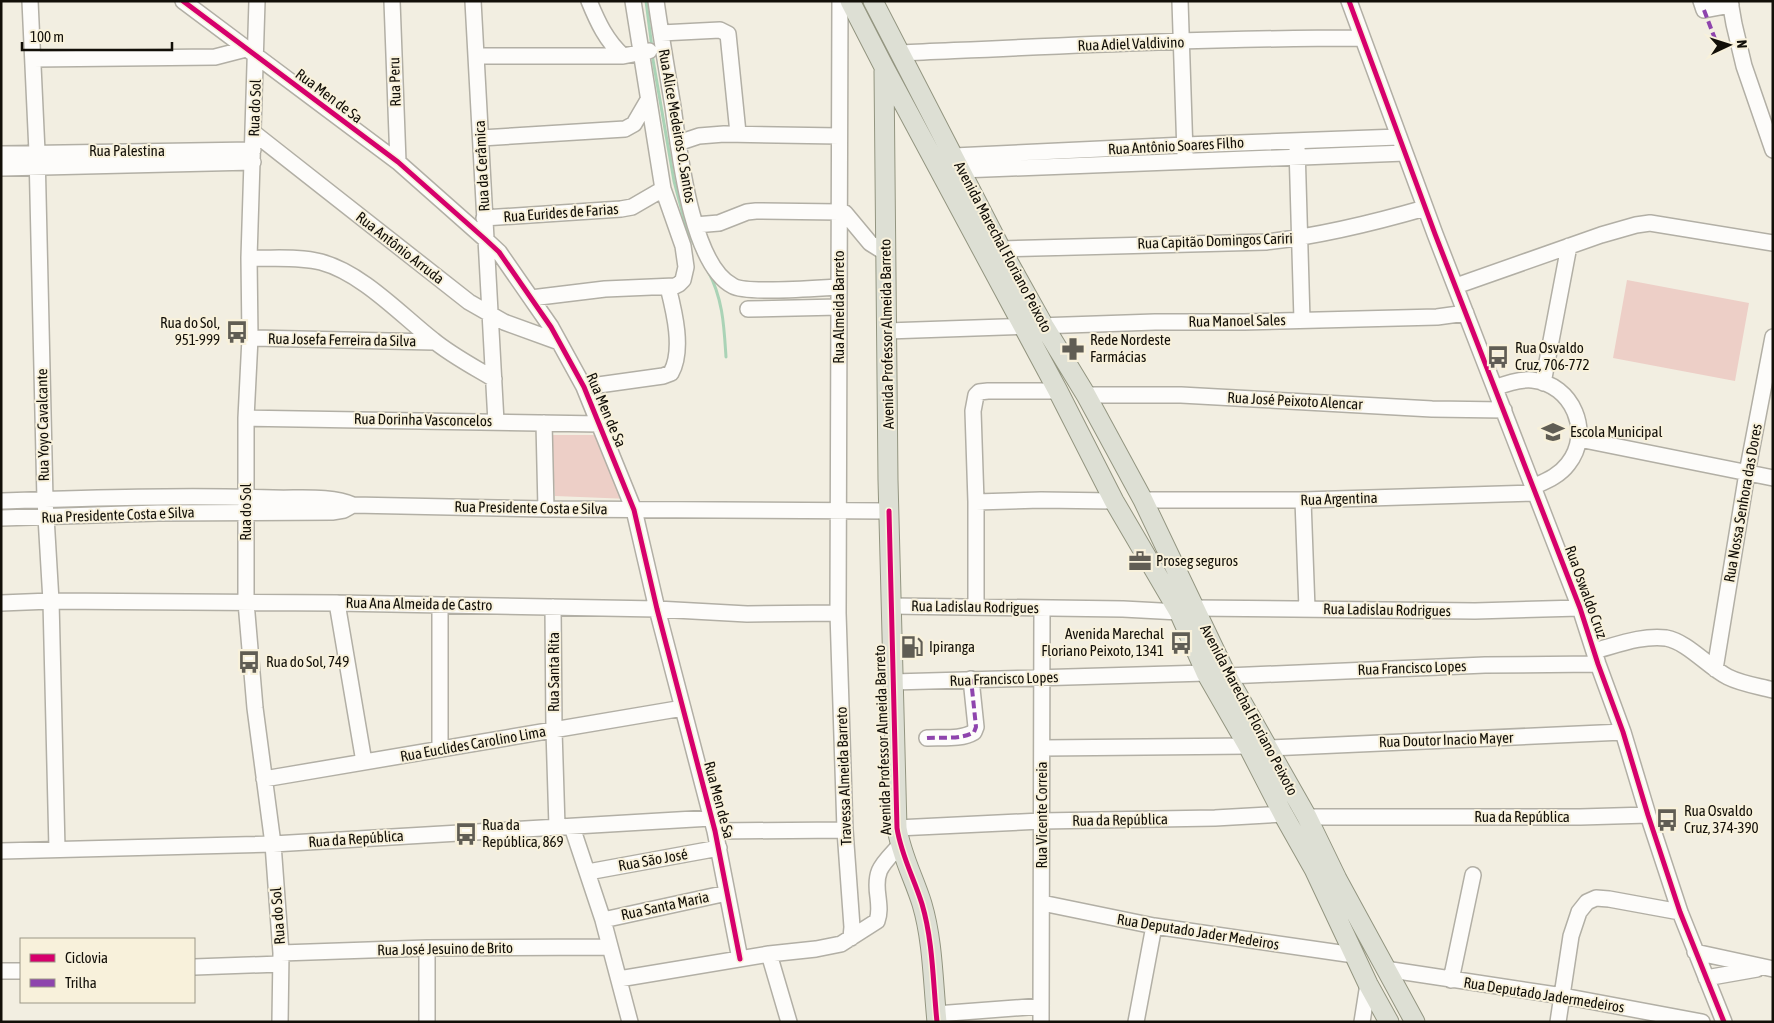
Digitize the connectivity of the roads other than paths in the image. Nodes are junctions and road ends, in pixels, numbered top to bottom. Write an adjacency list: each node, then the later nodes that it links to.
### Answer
1 (30, 1): 26 (street, Rua Yoyo Cavalcante)
2 (183, 1): 22 (street, Rua Men de Sa)
3 (258, 1): 22 (street, Rua do Sol)
4 (392, 1): 45 (street, Rua Peru)
5 (474, 1): 24 (street, Rua da Cerâmica)
6 (589, 1): 25 (street)
7 (633, 1): 21 (street, Rua Alice Medeiros O. Santos)
8 (656, 1): 18 (street, Rua Alice Medeiros O. Santos)
9 (840, 1): 32 (street, Rua Almeida Barreto)
10 (850, 1): 27 (main road, Avenida Marechal Floriano Peixoto)
11 (873, 1): 17 (main road, Avenida Marechal Floriano Peixoto)
12 (884, 1): 17 (main road, Avenida Professor Almeida Barreto)
13 (1180, 1): 20 (street)
14 (1348, 1): 19 (street, Rua Oswaldo Cruz)
15 (1730, 3): 16 (street); 29 (street)
16 (1702, 6)
17 (886, 25): 23 (main road, Avenida Marechal Floriano Peixoto); 27 (main road, Avenida Professor Almeida Barreto)
18 (661, 33): 21 (street, Rua Alice Medeiros O. Santos); 31 (street)
19 (1362, 38): 20 (street, Rua Adiel Valdivino); 33 (street, Rua Oswaldo Cruz)
20 (1181, 42): 23 (street, Rua Adiel Valdivino); 37 (street)
21 (652, 51): 25 (street); 28 (street, Rua Alice Medeiros O. Santos); 36 (street, Rua Alice Medeiros O. Santos)
22 (251, 53): 26 (street); 30 (street, Rua do Sol); 45 (street, Rua Men de Sa)
23 (901, 53): 46 (main road, Avenida Marechal Floriano Peixoto)
24 (476, 56): 25 (street); 34 (street, Rua da Cerâmica)
25 (623, 56)
26 (34, 58): 43 (street, Rua Yoyo Cavalcante)
27 (884, 68): 58 (main road, Avenida Professor Almeida Barreto); 70 (main road, Avenida Marechal Floriano Peixoto)
28 (648, 100): 34 (street); 48 (street, Rua Alice Medeiros O. Santos)
29 (1765, 106): 38 (street)
30 (254, 133): 41 (street, Rua do Sol); 67 (street, Rua Antônio Arruda)
31 (738, 133): 32 (street); 36 (street)
32 (839, 136): 50 (street, Rua Almeida Barreto)
33 (1398, 137): 35 (street, Rua Antônio Soares Filho); 39 (street, Rua Oswaldo Cruz)
34 (481, 138): 51 (street, Rua da Cerâmica)
35 (1297, 141): 37 (street, Rua Antônio Soares Filho); 42 (street)
36 (678, 143): 52 (street, Rua Alice Medeiros O. Santos)
37 (1185, 145): 44 (street); 46 (street, Rua Antônio Soares Filho)
38 (1773, 150)
39 (1405, 153): 42 (street, Rua Antônio Soares Filho); 49 (street, Rua Oswaldo Cruz)
40 (1, 154): 43 (street, Rua Palestina)
41 (253, 156): 43 (street, Rua Palestina); 59 (street, Rua do Sol)
42 (1298, 157): 44 (street, Rua Antônio Soares Filho); 54 (street)
43 (37, 159): 47 (street, Rua Palestina); 92 (street, Rua Yoyo Cavalcante)
44 (1186, 161): 46 (street, Rua Antônio Soares Filho)
45 (398, 162): 53 (street, Rua Men de Sa)
46 (957, 163): 57 (main road, Avenida Marechal Floriano Peixoto)
47 (1, 168)
48 (663, 188): 51 (street, Rua Eurides de Farias); 60 (street, Rua Alice Medeiros O. Santos)
49 (1425, 208): 54 (street, Rua Capitão Domingos Cariri); 61 (street, Rua Oswaldo Cruz)
50 (839, 212): 52 (street); 58 (street); 62 (street, Rua Almeida Barreto)
51 (484, 218): 53 (street, Rua da Cerâmica)
52 (696, 225): 62 (street, Rua Alice Medeiros O. Santos)
53 (485, 238): 63 (street, Rua Men de Sa); 67 (street, Rua da Cerâmica)
54 (1300, 238): 57 (street, Rua Capitão Domingos Cariri); 68 (street)
55 (1773, 244): 56 (street)
56 (1569, 246): 61 (street); 77 (street)
57 (1001, 248): 69 (main road, Avenida Marechal Floriano Peixoto)
58 (886, 253): 71 (main road, Avenida Professor Almeida Barreto)
59 (249, 258): 73 (street, Rua do Sol); 74 (street)
60 (674, 286): 63 (street); 78 (street)
61 (1456, 286): 66 (street, Rua Oswaldo Cruz)
62 (838, 288): 64 (street, Rua Almeida Barreto)
63 (531, 298): 75 (street, Rua Men de Sa)
64 (839, 307): 65 (street); 102 (street, Rua Almeida Barreto)
65 (748, 309)
66 (1466, 313): 68 (street, Rua Manoel Sales); 79 (street, Rua Oswaldo Cruz)
67 (489, 315): 75 (street, Rua Antônio Arruda); 76 (street, Rua da Cerâmica)
68 (1302, 320): 69 (street, Rua Manoel Sales)
69 (1044, 326): 70 (street, Rua Manoel Sales); 81 (main road, Avenida Marechal Floriano Peixoto)
70 (1022, 327): 71 (street, Rua Manoel Sales); 80 (main road, Avenida Marechal Floriano Peixoto)
71 (887, 331): 101 (main road, Avenida Professor Almeida Barreto)
72 (1773, 337): 88 (street, Rua Nossa Senhora das Dores)
73 (250, 338): 74 (street, Rua Josefa Ferreira da Silva); 83 (street, Rua do Sol)
74 (434, 342): 76 (street)
75 (559, 342): 78 (street, Rua Men de Sa)
76 (494, 379): 84 (street, Rua da Cerâmica)
77 (1543, 382): 79 (street); 87 (street)
78 (584, 387): 86 (street, Rua Men de Sa)
79 (1495, 388): 82 (street, Rua Oswaldo Cruz)
80 (1058, 391): 96 (main road, Avenida Marechal Floriano Peixoto); 97 (street)
81 (1086, 395): 82 (street, Rua José Peixoto Alencar); 93 (main road, Avenida Marechal Floriano Peixoto)
82 (1504, 410): 90 (street, Rua Oswaldo Cruz)
83 (246, 418): 84 (street, Rua Dorinha Vasconcelos); 91 (street, Rua do Sol)
84 (496, 422): 85 (street, Rua Dorinha Vasconcelos)
85 (544, 423): 86 (street, Rua Dorinha Vasconcelos); 99 (street)
86 (600, 424): 100 (street, Rua Men de Sa)
87 (1579, 439): 88 (street); 90 (street)
88 (1747, 473): 89 (street); 121 (street, Rua Nossa Senhora das Dores)
89 (1773, 478)
90 (1534, 490): 94 (street, Rua Argentina); 115 (street, Rua Oswaldo Cruz)
91 (246, 497): 92 (street, Rua Presidente Costa e Silva); 98 (street, Rua Presidente Costa e Silva); 103 (street, Rua do Sol)
92 (45, 500): 95 (street, Rua Presidente Costa e Silva); 104 (street, Rua Yoyo Cavalcante)
93 (1143, 500): 94 (street, Rua Argentina); 118 (main road, Avenida Marechal Floriano Peixoto)
94 (1304, 500): 117 (street)
95 (1, 501)
96 (1114, 501): 97 (street); 118 (main road, Avenida Marechal Floriano Peixoto)
97 (976, 502): 112 (street)
98 (353, 505): 99 (street, Rua Presidente Costa e Silva); 103 (street, Rua Presidente Costa e Silva)
99 (546, 509): 100 (street, Rua Presidente Costa e Silva)
100 (634, 510): 102 (street, Rua Presidente Costa e Silva); 116 (street, Rua Men de Sa)
101 (889, 511): 102 (street, Rua Presidente Costa e Silva); 111 (main road, Avenida Professor Almeida Barreto)
102 (838, 512): 119 (street, Rua Almeida Barreto)
103 (246, 513): 104 (street, Rua Presidente Costa e Silva); 107 (street, Rua do Sol)
104 (46, 517): 105 (street, Rua Presidente Costa e Silva); 106 (street, Rua Yoyo Cavalcante)
105 (1, 518)
106 (51, 602): 107 (street, Rua Ana Almeida de Castro); 108 (street, Rua Ana Almeida de Castro); 148 (street, Rua Yoyo Cavalcante)
107 (246, 602): 109 (street, Rua Ana Almeida de Castro); 137 (street, Rua do Sol)
108 (1, 603)
109 (337, 603): 110 (street, Rua Ana Almeida de Castro); 136 (street)
110 (440, 606): 113 (street, Rua Ana Almeida de Castro); 135 (street)
111 (891, 606): 112 (street, Rua Ladislau Rodrigues); 126 (main road, Avenida Professor Almeida Barreto)
112 (976, 606): 114 (street, Rua Ladislau Rodrigues)
113 (553, 607): 116 (street, Rua Ana Almeida de Castro); 129 (street, Rua Santa Rita)
114 (1042, 608): 118 (street, Rua Ladislau Rodrigues); 124 (street, Rua Vicente Correia)
115 (1580, 608): 117 (street, Rua Ladislau Rodrigues); 120 (street, Rua Oswaldo Cruz)
116 (657, 609): 119 (street, Rua Ana Almeida de Castro); 128 (street, Rua Men de Sa)
117 (1307, 609): 118 (street, Rua Ladislau Rodrigues)
118 (1187, 610): 122 (main road, Avenida Marechal Floriano Peixoto); 123 (main road, Avenida Marechal Floriano Peixoto)
119 (838, 613): 144 (street, Travessa Almeida Barreto)
120 (1596, 658): 121 (street, Rua Francisco Lopes); 123 (street, Rua Francisco Lopes); 130 (street, Rua Oswaldo Cruz)
121 (1715, 669): 127 (street, Rua Francisco Lopes)
122 (1206, 673): 124 (street, Rua Francisco Lopes); 132 (main road, Avenida Marechal Floriano Peixoto)
123 (1227, 676): 134 (main road, Avenida Marechal Floriano Peixoto)
124 (1043, 677): 125 (street, Rua Francisco Lopes); 133 (street, Rua Vicente Correia)
125 (971, 679): 126 (street, Rua Francisco Lopes); 131 (street)
126 (893, 682): 145 (main road, Avenida Professor Almeida Barreto)
127 (1773, 690)
128 (683, 708): 129 (street, Rua Euclides Carolino Lima); 142 (street, Rua Men de Sa)
129 (554, 730): 135 (street, Rua Euclides Carolino Lima); 143 (street, Rua Santa Rita)
130 (1623, 732): 134 (street, Rua Doutor Inacio Mayer); 139 (street, Rua Oswaldo Cruz)
131 (927, 738)
132 (1248, 746): 133 (street); 138 (main road, Avenida Marechal Floriano Peixoto)
133 (1043, 748): 141 (street, Rua Vicente Correia)
134 (1269, 748): 140 (main road, Avenida Marechal Floriano Peixoto)
135 (440, 749): 136 (street, Rua Euclides Carolino Lima)
136 (364, 762): 137 (street, Rua Euclides Carolino Lima)
137 (264, 779): 146 (street, Rua do Sol)
138 (1283, 814): 141 (street, Rua da República); 162 (main road, Avenida Marechal Floriano Peixoto)
139 (1648, 815): 140 (street, Rua da República); 154 (street, Rua Oswaldo Cruz)
140 (1307, 817): 167 (main road, Avenida Marechal Floriano Peixoto)
141 (1041, 821): 145 (street, Rua da República); 153 (street, Rua Vicente Correia)
142 (713, 824): 143 (street, Rua da República); 144 (street, Rua da República); 147 (street, Rua Men de Sa)
143 (565, 827): 146 (street, Rua da República); 150 (street, Rua Santa Rita)
144 (845, 830): 157 (street, Travessa Almeida Barreto)
145 (898, 836): 157 (street); 176 (main road, Avenida Professor Almeida Barreto)
146 (273, 844): 148 (street, Rua da República); 163 (street, Rua do Sol)
147 (719, 848): 150 (street, Rua São José); 152 (street, Rua Men de Sa)
148 (56, 850): 149 (street, Rua da República)
149 (1, 851)
150 (588, 872): 155 (street, Rua Santa Rita)
151 (1473, 875): 172 (street)
152 (727, 893): 155 (street, Rua Santa Maria); 164 (street, Rua Men de Sa)
153 (1042, 903): 156 (street, Rua Deputado Jader Medeiros); 175 (street, Rua Vicente Correia)
154 (1680, 912): 160 (street, Rua Oswaldo Cruz); 174 (street)
155 (603, 920): 159 (street, Rua Santa Rita)
156 (1154, 926): 162 (street, Rua Deputado Jader Medeiros); 182 (street)
157 (851, 938): 161 (street)
158 (427, 948): 159 (street, Rua José Jesuino de Brito); 163 (street, Rua José Jesuino de Brito); 178 (street)
159 (610, 948): 171 (street, Rua Santa Rita)
160 (1695, 952): 166 (street); 170 (street, Rua Oswaldo Cruz)
161 (768, 954): 164 (street); 180 (street)
162 (1354, 955): 173 (main road, Avenida Marechal Floriano Peixoto)
163 (280, 959): 165 (street, Rua José Jesuino de Brito); 177 (street, Rua do Sol)
164 (740, 959): 171 (street)
165 (195, 966)
166 (1768, 968): 170 (street)
167 (1385, 969): 172 (street, Rua Deputado Jadermedeiros); 185 (main road, Avenida Marechal Floriano Peixoto)
168 (1, 971): 169 (street)
169 (20, 971)
170 (1706, 978): 188 (street, Rua Oswaldo Cruz)
171 (619, 979): 179 (street, Rua Santa Rita)
172 (1451, 980): 174 (street, Rua Deputado Jadermedeiros)
173 (1368, 984): 183 (street); 184 (main road, Avenida Marechal Floriano Peixoto)
174 (1563, 996): 186 (street); 187 (street, Rua Deputado Jadermedeiros)
175 (1041, 1006): 176 (street); 181 (street, Rua Vicente Correia)
176 (936, 1018)
177 (280, 1022)
178 (427, 1022)
179 (630, 1022)
180 (789, 1022)
181 (1041, 1022)
182 (1136, 1022)
183 (1362, 1022)
184 (1389, 1022)
185 (1415, 1022)
186 (1558, 1022)
187 (1702, 1022)
188 (1724, 1022)

